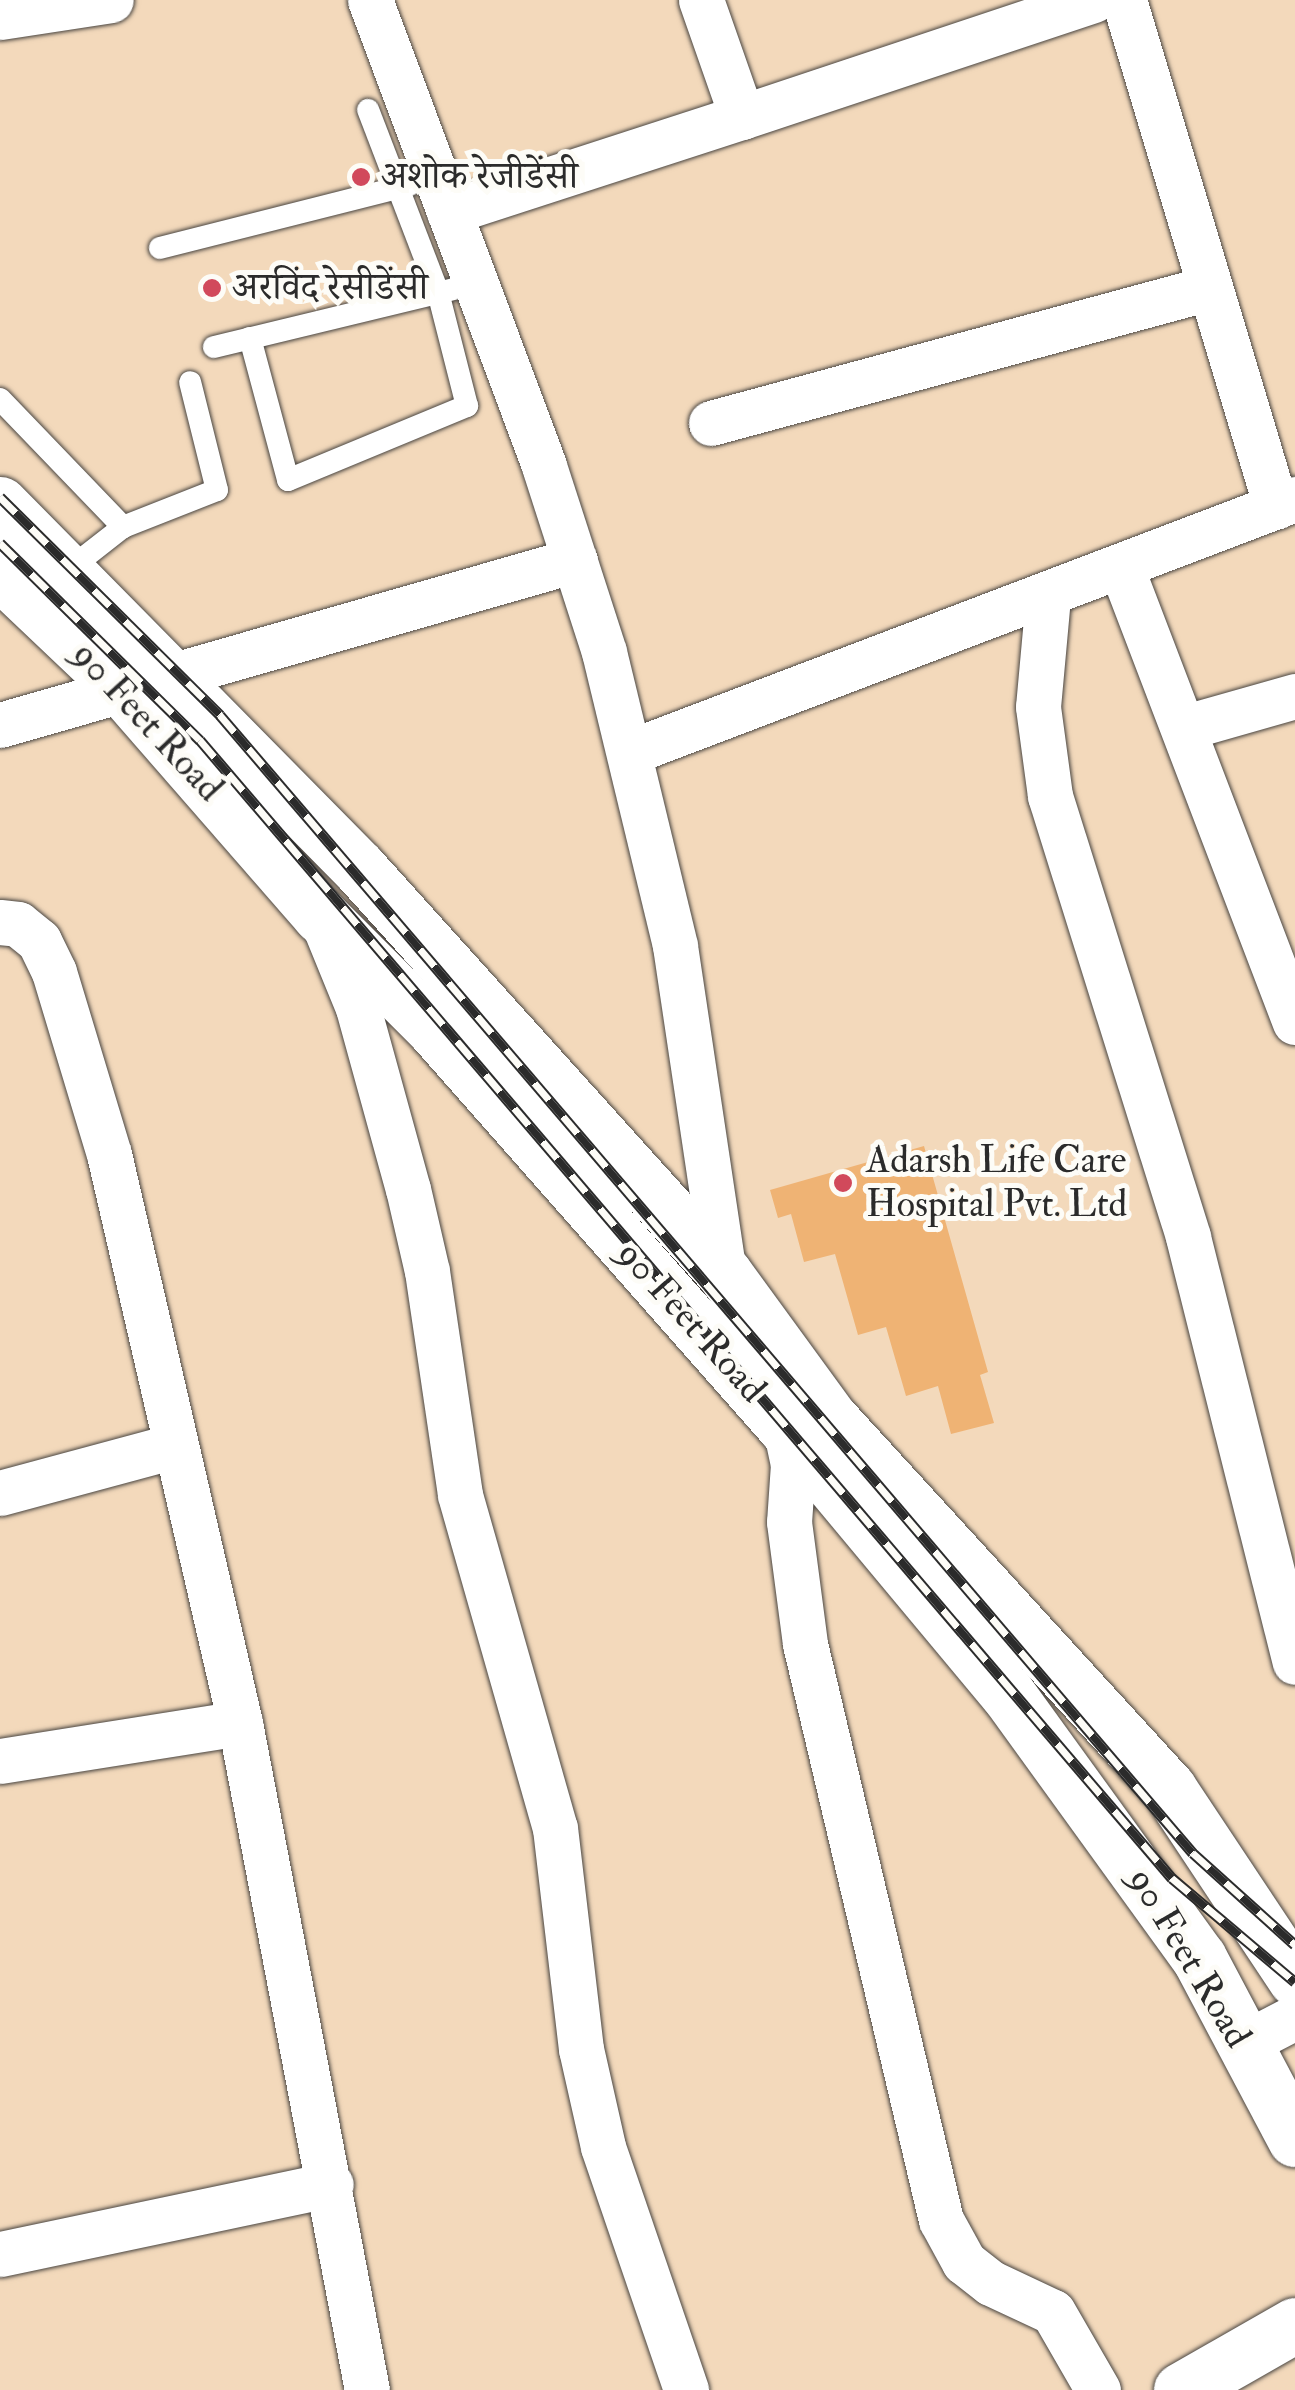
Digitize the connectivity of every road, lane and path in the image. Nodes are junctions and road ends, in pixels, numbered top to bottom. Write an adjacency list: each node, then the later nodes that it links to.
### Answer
1 (111, 0): 6 (street)
2 (370, 0): 9 (street)
3 (701, 0): 8 (street)
4 (1092, 0): 8 (street)
5 (1124, 0): 12 (street)
6 (0, 18)
7 (368, 110): 9 (lane)
8 (742, 117): 9 (street)
9 (428, 193): 10 (lane); 11 (street)
10 (160, 248)
11 (457, 288): 13 (lane); 13 (lane); 21 (street)
12 (1209, 288): 17 (street); 18 (street)
13 (250, 338): 14 (lane)
14 (214, 348)
15 (190, 382): 20 (lane)
16 (0, 399): 20 (lane)
17 (711, 423)
18 (1286, 503): 22 (street)
19 (0, 504): 23 (main road, 90 Feet Road)
20 (123, 527): 23 (lane)
21 (575, 560): 26 (street); 30 (street)
22 (1121, 567): 25 (street); 29 (street)
23 (68, 570): 26 (main road, 90 Feet Road)
24 (0, 572): 26 (main road, 90 Feet Road)
25 (1048, 597): 30 (street); 38 (street)
26 (145, 678): 28 (street); 31 (main road, 90 Feet Road); 34 (main road, 90 Feet Road)
27 (1295, 696): 29 (street)
28 (0, 724)
29 (1186, 727): 33 (street)
30 (630, 752): 34 (street)
31 (320, 915): 35 (main road, 90 Feet Road); 50 (street)
32 (0, 922): 36 (street)
33 (1295, 1022)
34 (724, 1273): 41 (main road, 90 Feet Road)
35 (785, 1427): 43 (main road, 90 Feet Road); 48 (street)
36 (174, 1446): 37 (street); 39 (street)
37 (0, 1493)
38 (1295, 1662)
39 (240, 1723): 40 (street); 45 (street)
40 (0, 1761)
41 (1295, 1980)
42 (1295, 2017): 43 (street)
43 (1244, 2044): 44 (main road, 90 Feet Road)
44 (1295, 2139)
45 (331, 2184): 46 (street); 49 (street)
46 (0, 2254)
47 (1295, 2324): 51 (main road)
48 (1089, 2372)
49 (367, 2390)
50 (686, 2390)
51 (1182, 2390)

